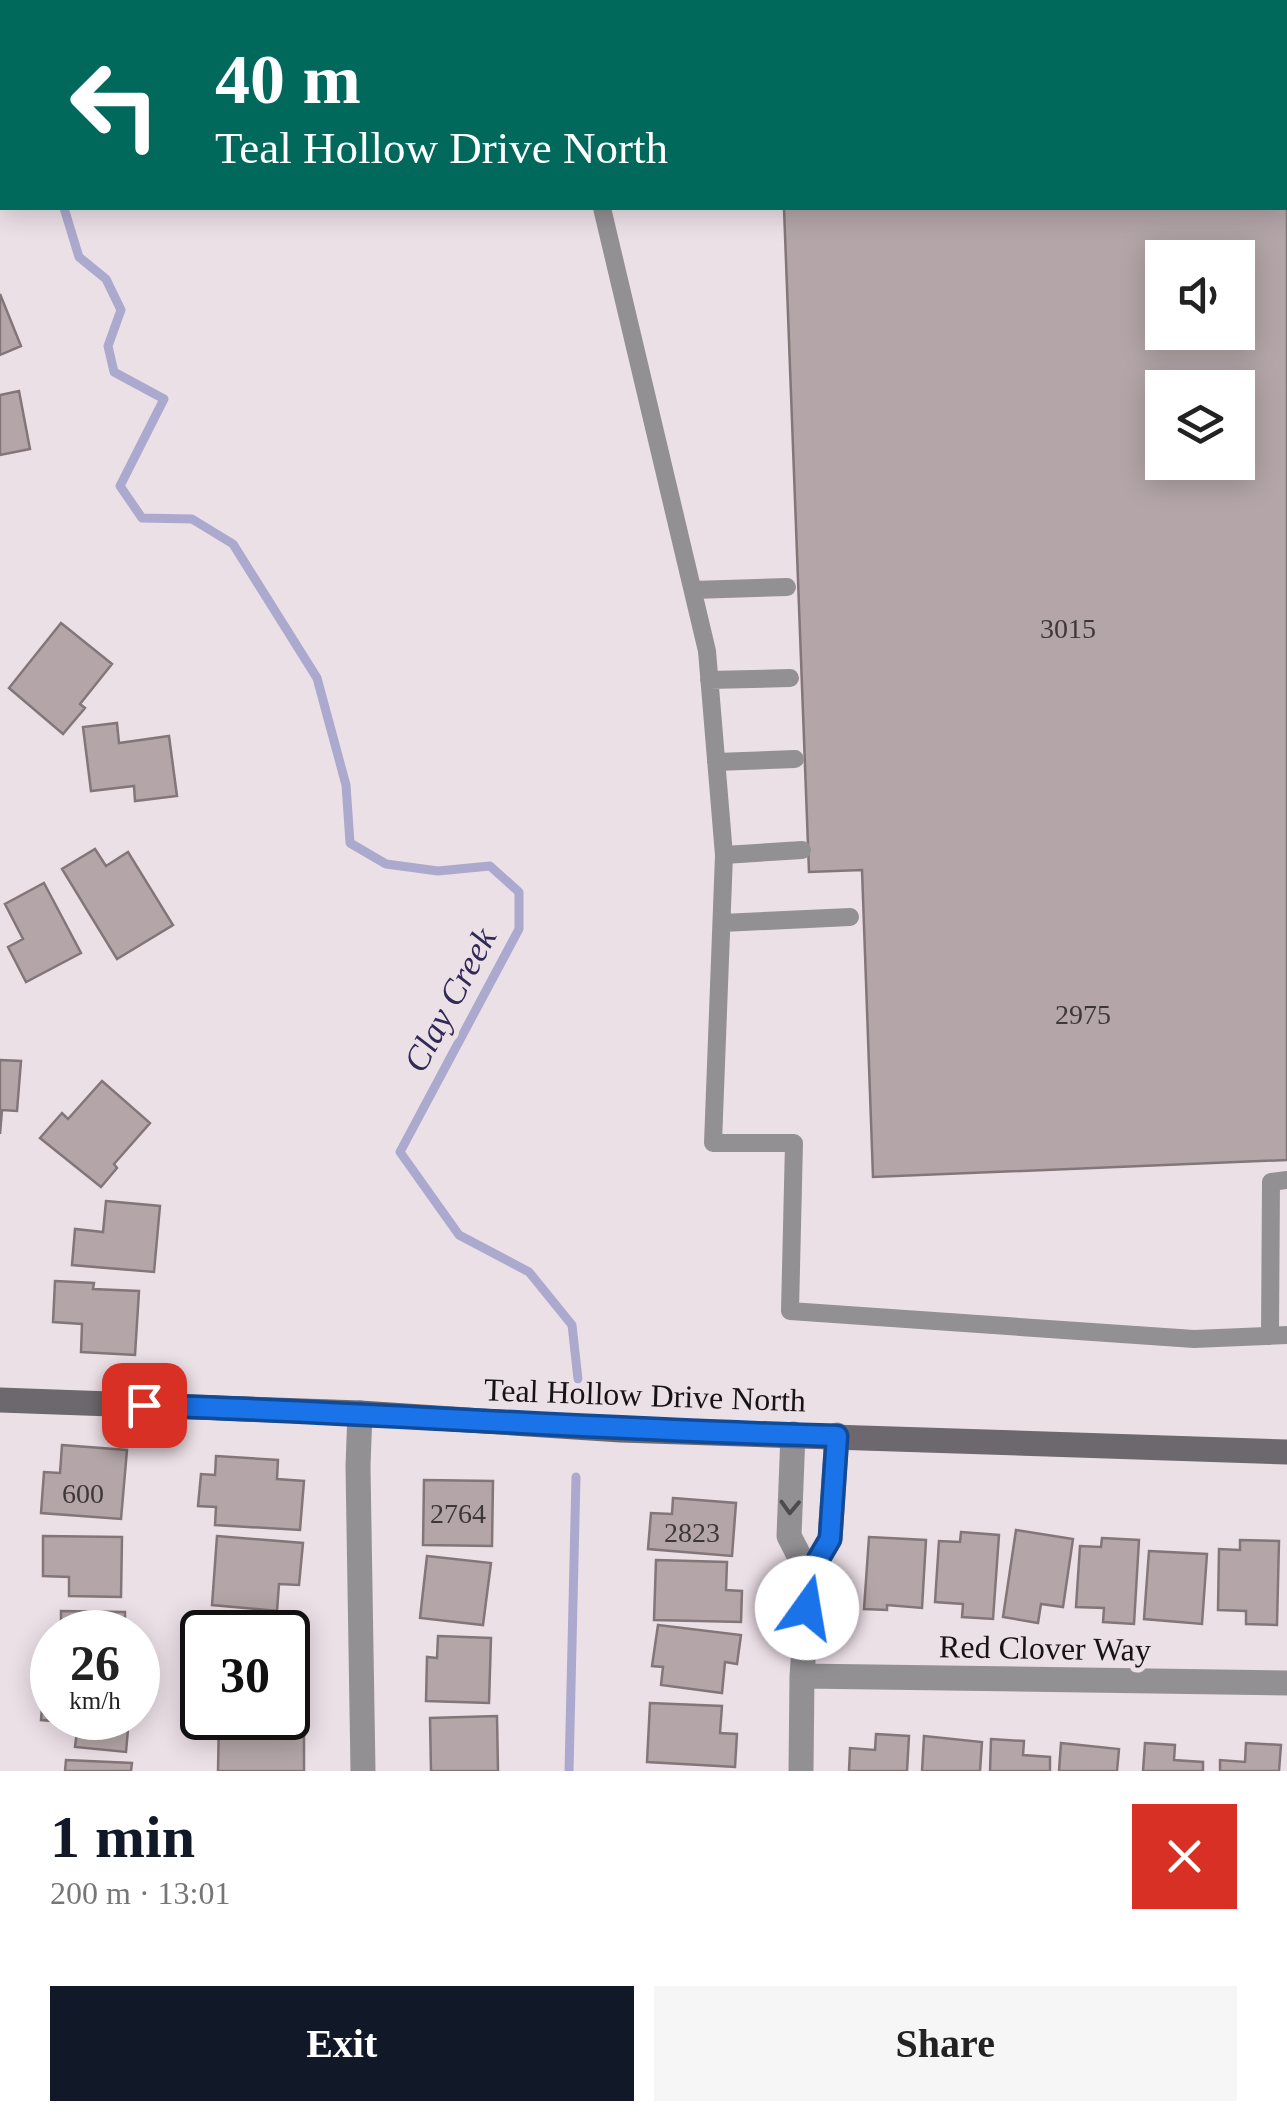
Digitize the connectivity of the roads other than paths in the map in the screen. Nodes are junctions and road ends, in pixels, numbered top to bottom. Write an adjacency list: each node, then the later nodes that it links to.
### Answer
1 (602, 210): 3 (lane)
2 (787, 587): 3 (lane)
3 (692, 590): 5 (lane)
4 (790, 678): 5 (lane)
5 (709, 680): 7 (lane)
6 (795, 759): 7 (lane)
7 (716, 762): 9 (lane)
8 (802, 850): 9 (lane)
9 (724, 856): 11 (lane)
10 (850, 917): 11 (lane)
11 (722, 924): 14 (lane)
12 (1287, 1180): 13 (lane)
13 (1279, 1258): 14 (lane)
14 (1279, 1335)
15 (0, 1400): 16 (street, Teal Hollow Drive North)
16 (360, 1412): 17 (street, Teal Hollow Drive North); 23 (street)
17 (792, 1434): 18 (street, Teal Hollow Drive North); 20 (street, one-way to 20)
18 (837, 1436): 19 (street, Teal Hollow Drive North); 20 (street)
19 (1287, 1452)
20 (809, 1575): 21 (street)
21 (802, 1676): 22 (street, Red Clover Way); 24 (street)
22 (1287, 1684)
23 (363, 1771)
24 (801, 1771)

